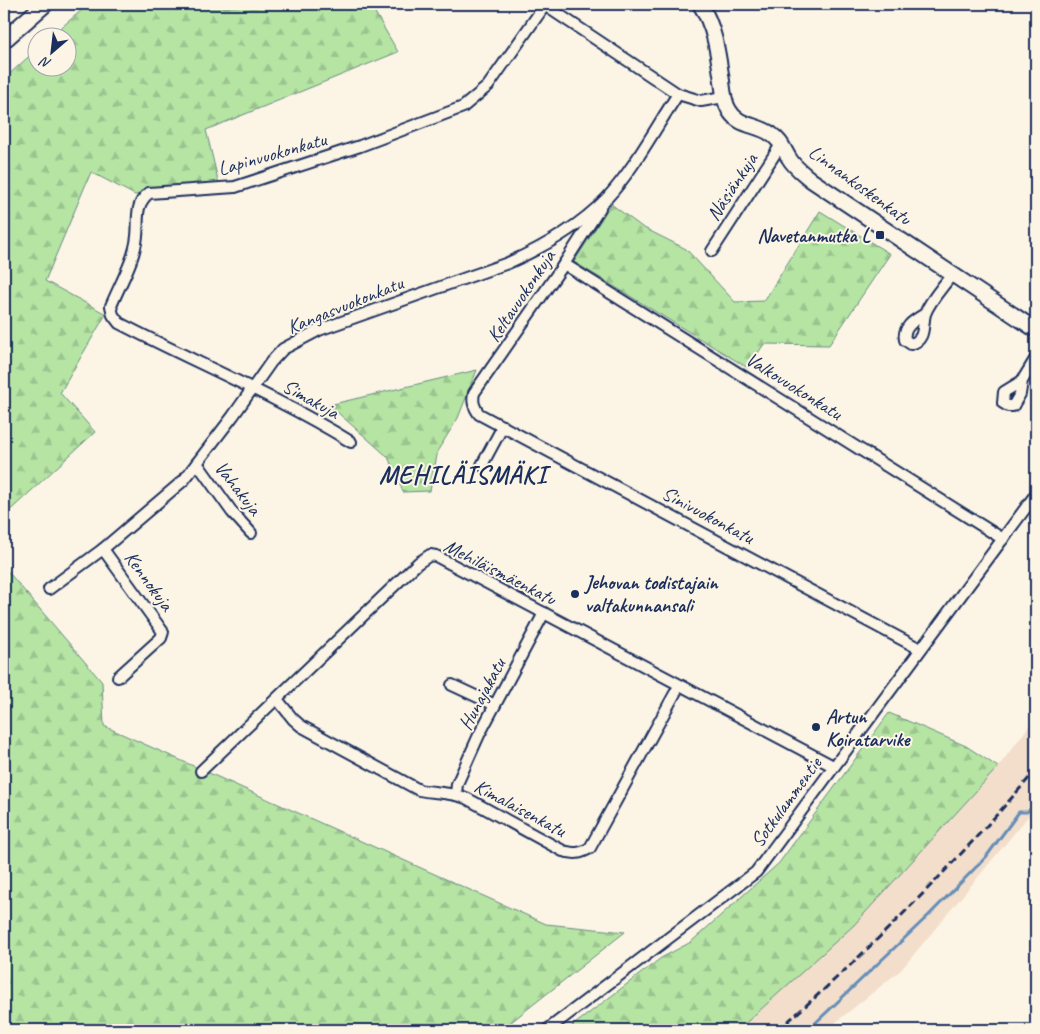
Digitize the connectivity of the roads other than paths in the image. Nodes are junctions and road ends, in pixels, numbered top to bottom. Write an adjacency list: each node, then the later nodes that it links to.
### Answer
1 (45, 4): 4 (main road)
2 (544, 4): 5 (street); 16 (street, Lapinvuokonkatu)
3 (700, 4): 6 (street, Linnankoskenkatu)
4 (4, 40)
5 (678, 94): 6 (street); 8 (street, Kangasvuokonkatu)
6 (724, 97): 7 (street, Linnankoskenkatu)
7 (782, 143): 9 (street, Näsiänkuja); 11 (street, Linnankoskenkatu)
8 (607, 198): 10 (street, Keltavuokonkuja); 16 (street, Kangasvuokonkatu)
9 (712, 251)
10 (564, 264): 17 (street, Keltavuokonkuja); 24 (street, Valkovuokonkatu)
11 (952, 274): 12 (street); 13 (street, Linnankoskenkatu)
12 (925, 314)
13 (1036, 330)
14 (1036, 358): 15 (street)
15 (1022, 381)
16 (253, 387): 19 (street, Simakuja); 20 (street, Kangasvuokonkatu)
17 (479, 414): 18 (street, Sinivuokonkatu)
18 (503, 426): 21 (street); 28 (street, Sinivuokonkatu)
19 (351, 442)
20 (197, 463): 23 (street, Vahakuja); 25 (street, Kangasvuokonkatu)
21 (482, 465)
22 (1036, 494): 24 (street, Sotkulammentie)
23 (252, 533)
24 (1003, 539): 28 (street, Sotkulammentie)
25 (103, 548): 26 (street, Kangasvuokonkatu); 29 (street, Kennokuja)
26 (49, 588)
27 (544, 614): 31 (street, Mehiläismäenkatu); 32 (street, Mehiläismäenkatu); 33 (street, Hunajakatu)
28 (920, 648): 34 (street, Sotkulammentie)
29 (118, 677)
30 (452, 685): 33 (street)
31 (679, 686): 34 (street, Mehiläismäenkatu); 36 (street, Kimalaisenkatu)
32 (277, 699): 35 (street, Mehiläismäenkatu); 36 (street, Kimalaisenkatu)
33 (495, 705): 36 (street, Hunajakatu)
34 (833, 766): 37 (street, Sotkulammentie)
35 (202, 771)
36 (456, 794)
37 (547, 1030)

